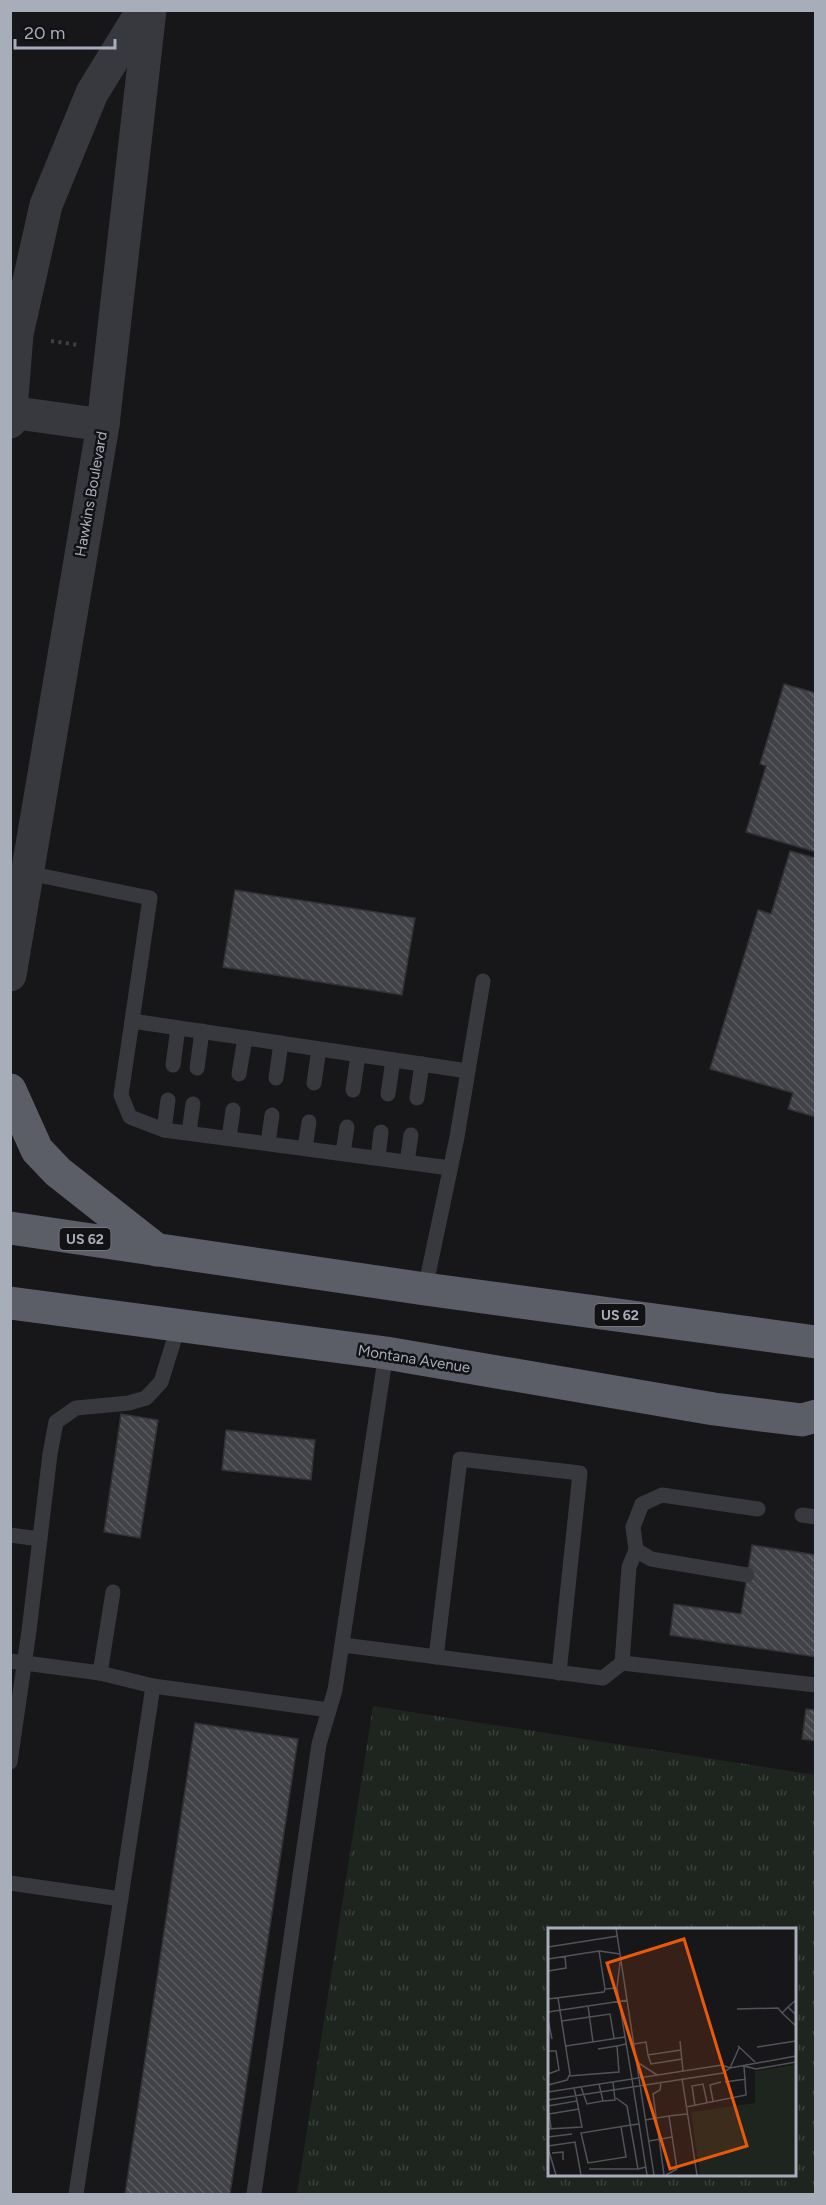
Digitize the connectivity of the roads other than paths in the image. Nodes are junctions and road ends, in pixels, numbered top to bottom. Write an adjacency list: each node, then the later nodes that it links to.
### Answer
1 (143, 10): 3 (street)
2 (150, 10): 5 (street, Hawkins Boulevard)
3 (20, 274): 4 (street)
4 (11, 415): 5 (street)
5 (103, 425): 6 (street, Hawkins Boulevard)
6 (28, 873): 7 (street, Hawkins Boulevard); 9 (lane)
7 (10, 975)
8 (483, 981): 20 (lane)
9 (132, 1021): 10 (lane); 34 (lane)
10 (178, 1028): 11 (lane); 18 (lane)
11 (202, 1031): 12 (lane); 19 (lane)
12 (245, 1038): 13 (lane); 21 (lane)
13 (281, 1043): 14 (lane); 22 (lane)
14 (320, 1049): 15 (lane); 23 (lane)
15 (358, 1055): 16 (lane); 25 (lane)
16 (393, 1060): 17 (lane); 26 (lane)
17 (422, 1064): 20 (lane); 27 (lane)
18 (173, 1065)
19 (197, 1068)
20 (468, 1071): 44 (lane)
21 (239, 1074)
22 (276, 1078)
23 (314, 1083)
24 (10, 1090): 46 (highway)
25 (353, 1090)
26 (388, 1094)
27 (417, 1098)
28 (168, 1100): 34 (lane)
29 (193, 1104): 35 (lane)
30 (233, 1110): 38 (lane)
31 (272, 1115): 39 (lane)
32 (309, 1122): 40 (lane)
33 (347, 1127): 41 (lane)
34 (164, 1130): 35 (lane)
35 (189, 1132): 38 (lane)
36 (381, 1132): 42 (lane)
37 (411, 1135): 43 (lane)
38 (229, 1138): 39 (lane)
39 (268, 1143): 40 (lane)
40 (305, 1148): 41 (lane)
41 (343, 1153): 42 (lane)
42 (378, 1158): 43 (lane)
43 (407, 1162): 44 (lane)
44 (450, 1168): 47 (lane)
45 (10, 1228): 46 (highway, US 62)
46 (159, 1251): 47 (highway, US 62)
47 (425, 1289): 50 (highway, US 62)
48 (10, 1303): 49 (highway, Montana Avenue)
49 (179, 1324): 51 (highway, Montana Avenue); 55 (lane)
50 (816, 1342)
51 (386, 1353): 52 (highway, Montana Avenue); 59 (lane)
52 (816, 1416)
53 (758, 1509): 56 (lane)
54 (10, 1535): 55 (lane)
55 (40, 1539): 61 (lane)
56 (636, 1550): 57 (lane); 62 (lane)
57 (747, 1575)
58 (113, 1592): 63 (lane)
59 (343, 1645): 60 (lane); 67 (lane)
60 (436, 1657): 64 (lane); 64 (lane)
61 (17, 1661): 63 (lane); 68 (lane)
62 (622, 1663): 64 (lane); 66 (lane)
63 (100, 1673): 65 (lane)
64 (559, 1673)
65 (153, 1686): 67 (lane); 70 (lane)
66 (816, 1686)
67 (329, 1710): 72 (lane)
68 (10, 1762)
69 (10, 1883): 70 (lane)
70 (121, 1899): 71 (lane)
71 (76, 2194)
72 (254, 2194)

